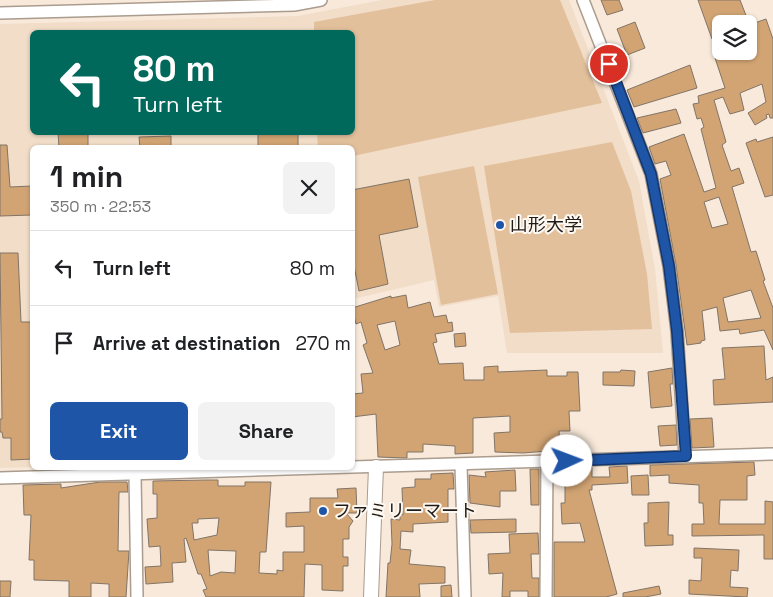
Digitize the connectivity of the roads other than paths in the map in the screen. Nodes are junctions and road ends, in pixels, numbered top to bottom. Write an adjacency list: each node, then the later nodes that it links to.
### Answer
1 (321, 0): 3 (street)
2 (583, 0): 5 (street)
3 (0, 14)
4 (773, 454): 5 (street)
5 (686, 456): 6 (street)
6 (547, 462): 7 (street); 16 (street)
7 (461, 465): 8 (street); 15 (street)
8 (376, 467): 9 (street); 14 (street)
9 (355, 468)
10 (273, 470): 11 (street)
11 (135, 474): 12 (street); 13 (street)
12 (0, 478)
13 (137, 597)
14 (371, 597)
15 (466, 597)
16 (546, 597)

